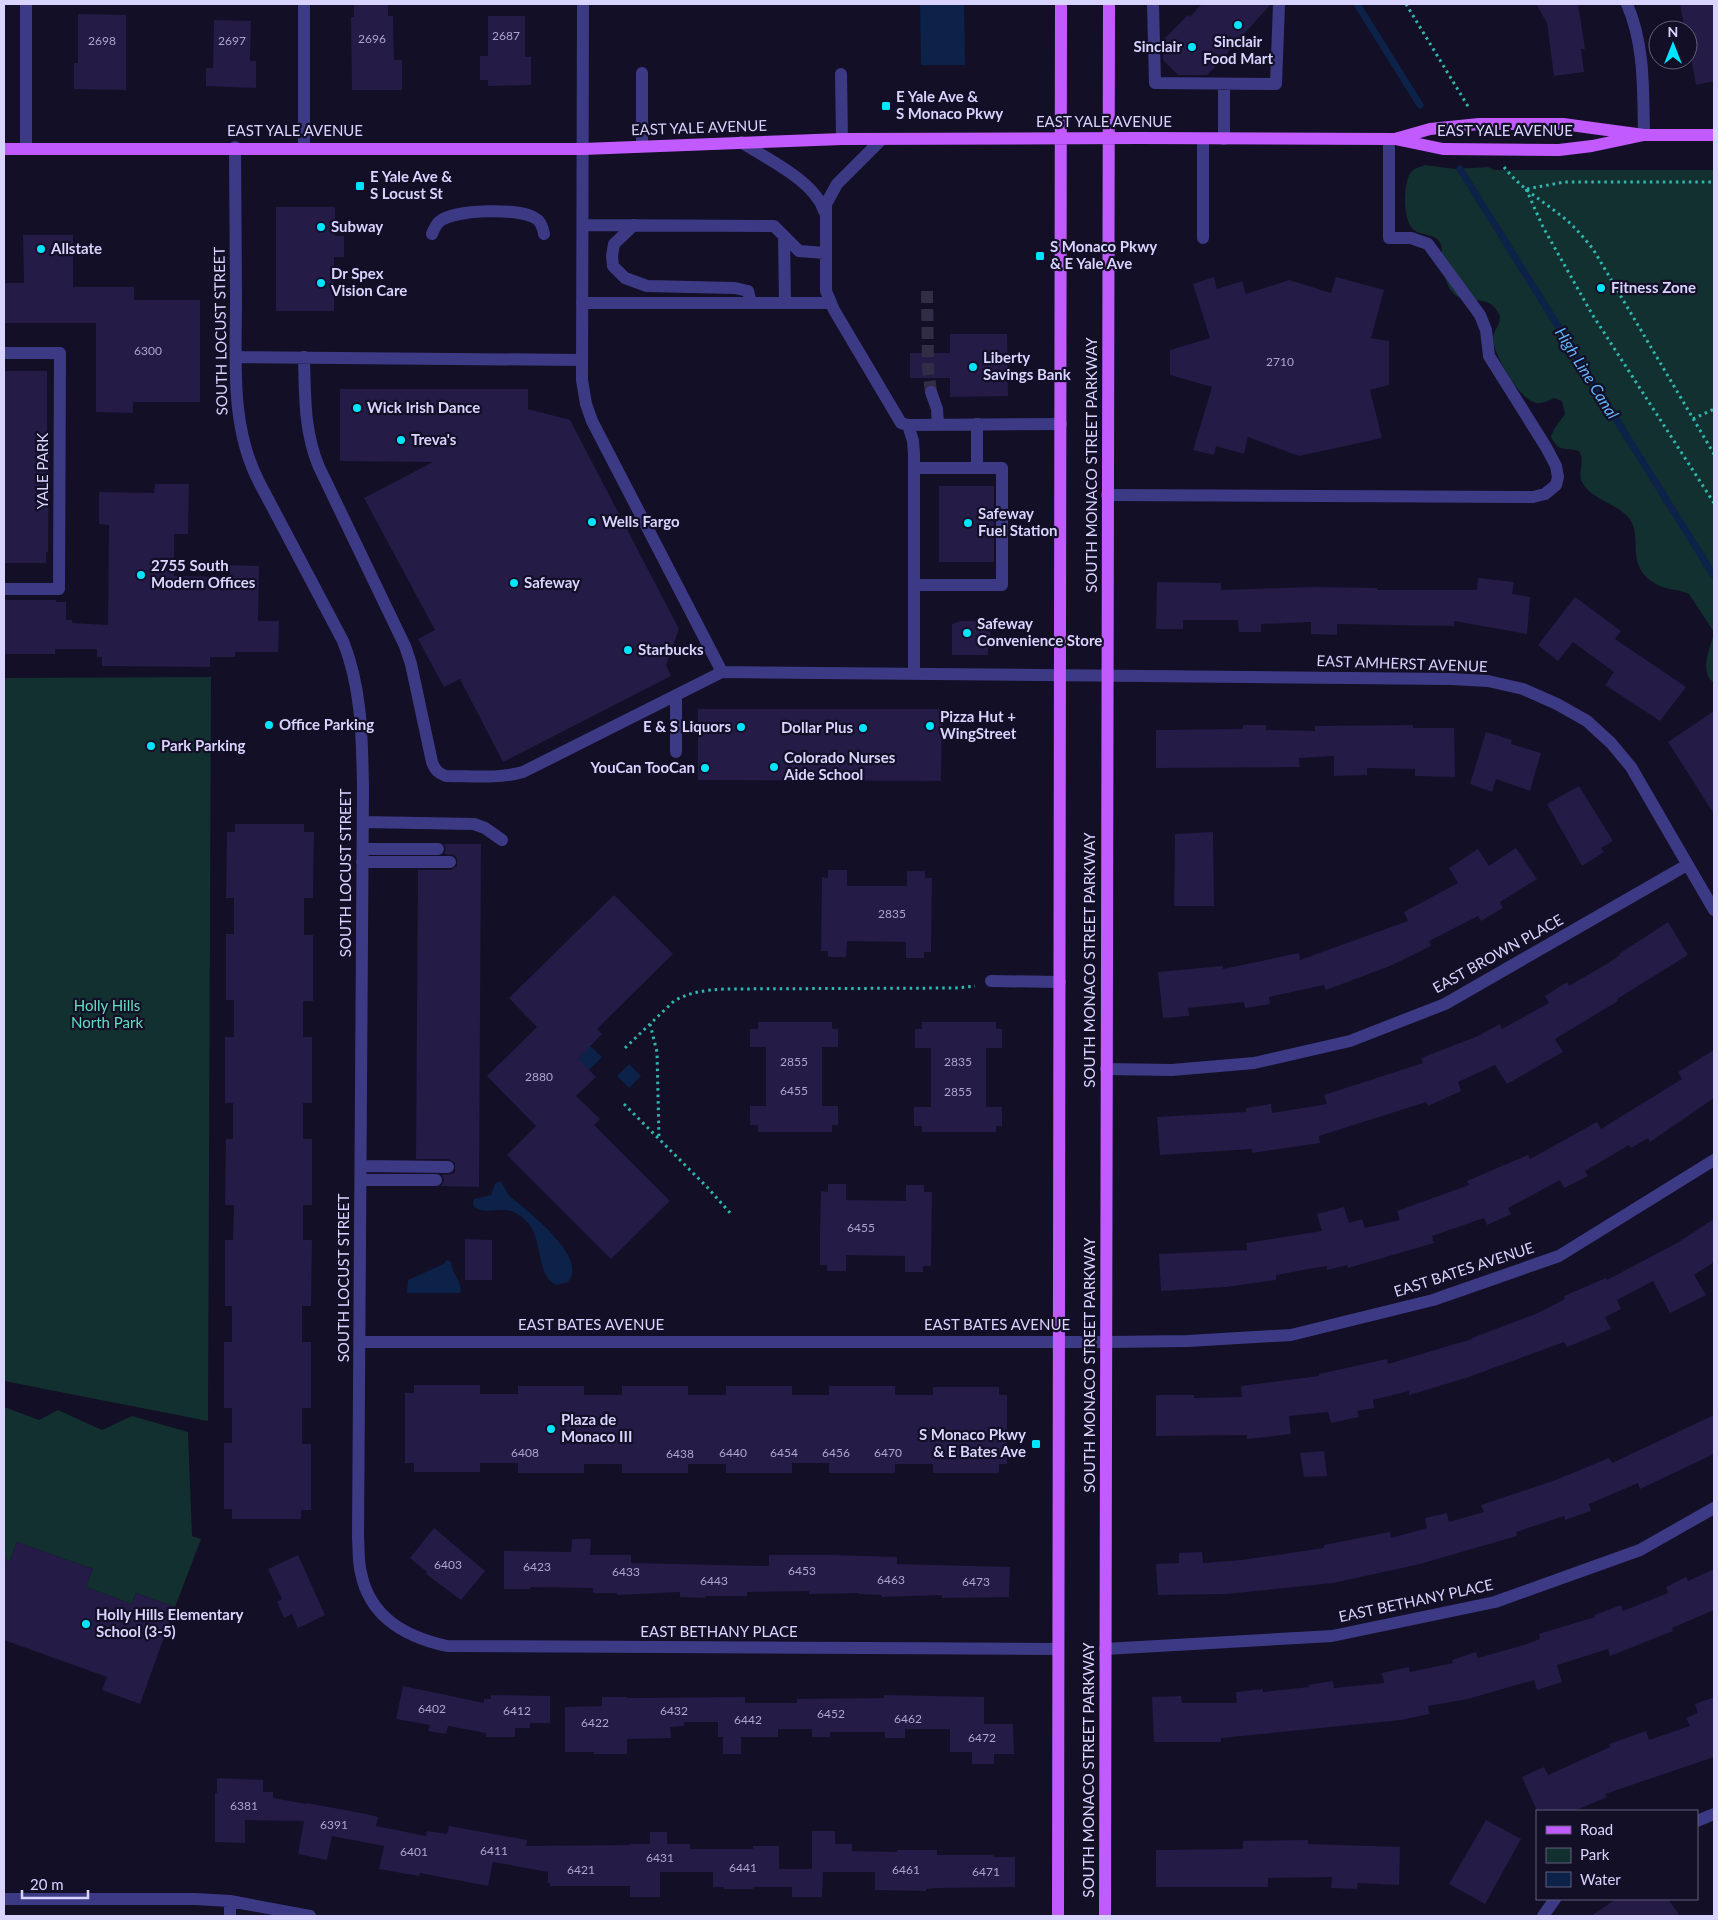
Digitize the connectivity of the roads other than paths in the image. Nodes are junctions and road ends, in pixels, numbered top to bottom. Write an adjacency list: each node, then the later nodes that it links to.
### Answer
1 (26, 4): 27 (street)
2 (304, 4): 24 (street)
3 (583, 4): 25 (street)
4 (1061, 4): 15 (main road, SOUTH MONACO STREET PARKWAY)
5 (1109, 4): 16 (main road, SOUTH MONACO STREET PARKWAY)
6 (1153, 4): 11 (street)
7 (1279, 4): 11 (street)
8 (1627, 4): 12 (street)
9 (642, 73): 22 (street)
10 (841, 74): 20 (street)
11 (1224, 84): 18 (street)
12 (1644, 135): 13 (main road, EAST YALE AVENUE); 19 (main road, EAST YALE AVENUE); 19 (main road, EAST YALE AVENUE)
13 (1714, 135)
14 (882, 138): 15 (main road, EAST YALE AVENUE); 20 (main road, EAST YALE AVENUE); 28 (street)
15 (1062, 138): 16 (main road, EAST YALE AVENUE); 46 (main road, SOUTH MONACO STREET PARKWAY)
16 (1110, 138): 17 (main road, EAST YALE AVENUE); 51 (main road, SOUTH MONACO STREET PARKWAY)
17 (1202, 138): 18 (main road, EAST YALE AVENUE); 34 (street)
18 (1224, 138): 19 (main road, EAST YALE AVENUE)
19 (1392, 138): 51 (street)
20 (842, 139): 21 (main road, EAST YALE AVENUE)
21 (741, 142): 22 (main road, EAST YALE AVENUE); 28 (street)
22 (642, 146): 25 (main road, EAST YALE AVENUE)
23 (236, 147): 24 (main road, EAST YALE AVENUE); 27 (main road, EAST YALE AVENUE); 41 (street, SOUTH LOCUST STREET)
24 (304, 148): 25 (main road, EAST YALE AVENUE)
25 (583, 148): 29 (street)
26 (4, 149): 27 (main road, EAST YALE AVENUE)
27 (26, 149)
28 (824, 212): 35 (street)
29 (584, 225): 30 (street); 36 (street)
30 (634, 225): 33 (street); 37 (street)
31 (432, 234): 32 (street)
32 (544, 234)
33 (784, 236): 35 (street); 38 (street)
34 (1202, 238)
35 (825, 253): 39 (street)
36 (582, 302): 37 (street); 43 (street)
37 (752, 302): 38 (street)
38 (785, 302): 39 (street)
39 (830, 302): 47 (street)
40 (4, 352): 53 (street, YALE PARK)
41 (236, 357): 42 (street); 60 (street, SOUTH LOCUST STREET)
42 (304, 357): 43 (street); 58 (street)
43 (582, 360): 54 (street)
44 (932, 392): 48 (street)
45 (977, 424): 46 (street); 48 (street); 50 (street)
46 (1060, 424): 56 (main road, SOUTH MONACO STREET PARKWAY)
47 (908, 425): 48 (street); 49 (street)
48 (938, 425)
49 (914, 468): 50 (street); 52 (street)
50 (977, 468): 52 (street)
51 (1108, 496): 57 (main road, SOUTH MONACO STREET PARKWAY)
52 (914, 585): 55 (street)
53 (4, 589)
54 (722, 672): 55 (street, EAST AMHERST AVENUE); 58 (street)
55 (914, 674): 56 (street, EAST AMHERST AVENUE)
56 (1060, 675): 57 (street, EAST AMHERST AVENUE); 68 (main road, SOUTH MONACO STREET PARKWAY)
57 (1108, 676): 65 (street, EAST AMHERST AVENUE); 69 (main road, SOUTH MONACO STREET PARKWAY)
58 (676, 695): 59 (street)
59 (676, 752)
60 (362, 822): 61 (street); 63 (street, SOUTH LOCUST STREET)
61 (502, 840)
62 (438, 850): 63 (street)
63 (362, 855): 64 (street); 71 (street, SOUTH LOCUST STREET)
64 (450, 862)
65 (1687, 865): 66 (street, EAST AMHERST AVENUE); 69 (street, EAST BROWN PLACE)
66 (1714, 910)
67 (991, 981): 68 (street)
68 (1060, 982): 76 (main road, SOUTH MONACO STREET PARKWAY)
69 (1106, 1069): 77 (main road, SOUTH MONACO STREET PARKWAY)
70 (1714, 1160): 77 (street, EAST BATES AVENUE)
71 (360, 1166): 72 (street); 73 (street, SOUTH LOCUST STREET)
72 (448, 1167)
73 (360, 1180): 74 (street); 75 (street, SOUTH LOCUST STREET)
74 (436, 1180)
75 (360, 1342): 76 (street, EAST BATES AVENUE); 79 (street, SOUTH LOCUST STREET)
76 (1059, 1342): 77 (street, EAST BATES AVENUE); 80 (main road, SOUTH MONACO STREET PARKWAY)
77 (1107, 1342): 81 (main road, SOUTH MONACO STREET PARKWAY)
78 (1714, 1508): 81 (street, EAST BETHANY PLACE)
79 (387, 1618): 80 (street, EAST BETHANY PLACE)
80 (1057, 1649): 89 (main road, SOUTH MONACO STREET PARKWAY)
81 (1105, 1649): 90 (main road, SOUTH MONACO STREET PARKWAY)
82 (1714, 1814): 83 (street)
83 (1698, 1821)
84 (4, 1899): 86 (street)
85 (1553, 1900): 91 (street)
86 (230, 1902): 87 (street); 88 (street)
87 (230, 1916)
88 (310, 1916)
89 (1058, 1916)
90 (1105, 1916)
91 (1544, 1916)

